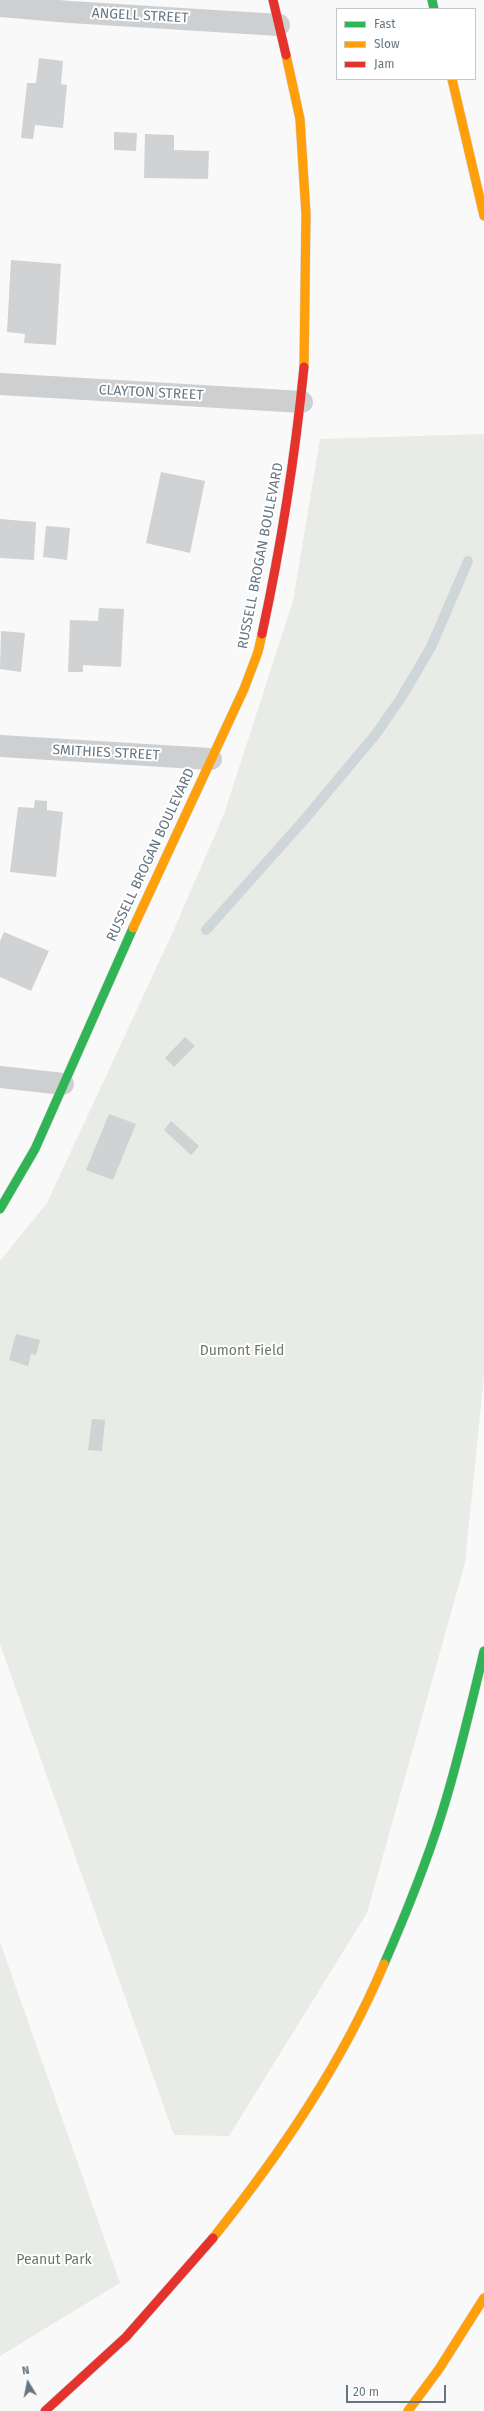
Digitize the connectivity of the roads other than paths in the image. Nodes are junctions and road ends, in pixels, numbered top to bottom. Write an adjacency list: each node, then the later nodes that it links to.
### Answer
1 (273, 0): 3 (main road, RUSSELL BROGAN BOULEVARD)
2 (0, 6): 3 (street, ANGELL STREET)
3 (279, 25): 7 (main road, RUSSELL BROGAN BOULEVARD)
4 (452, 80): 5 (main road)
5 (484, 216)
6 (0, 384): 7 (street, CLAYTON STREET)
7 (302, 402): 9 (main road, RUSSELL BROGAN BOULEVARD)
8 (0, 746): 9 (street, SMITHIES STREET)
9 (212, 759): 11 (main road, RUSSELL BROGAN BOULEVARD)
10 (0, 1077): 11 (street)
11 (63, 1084): 12 (main road, RUSSELL BROGAN BOULEVARD)
12 (0, 1209)
13 (484, 1651): 15 (main road)
14 (484, 2298): 16 (main road)
15 (45, 2411)
16 (408, 2411)

